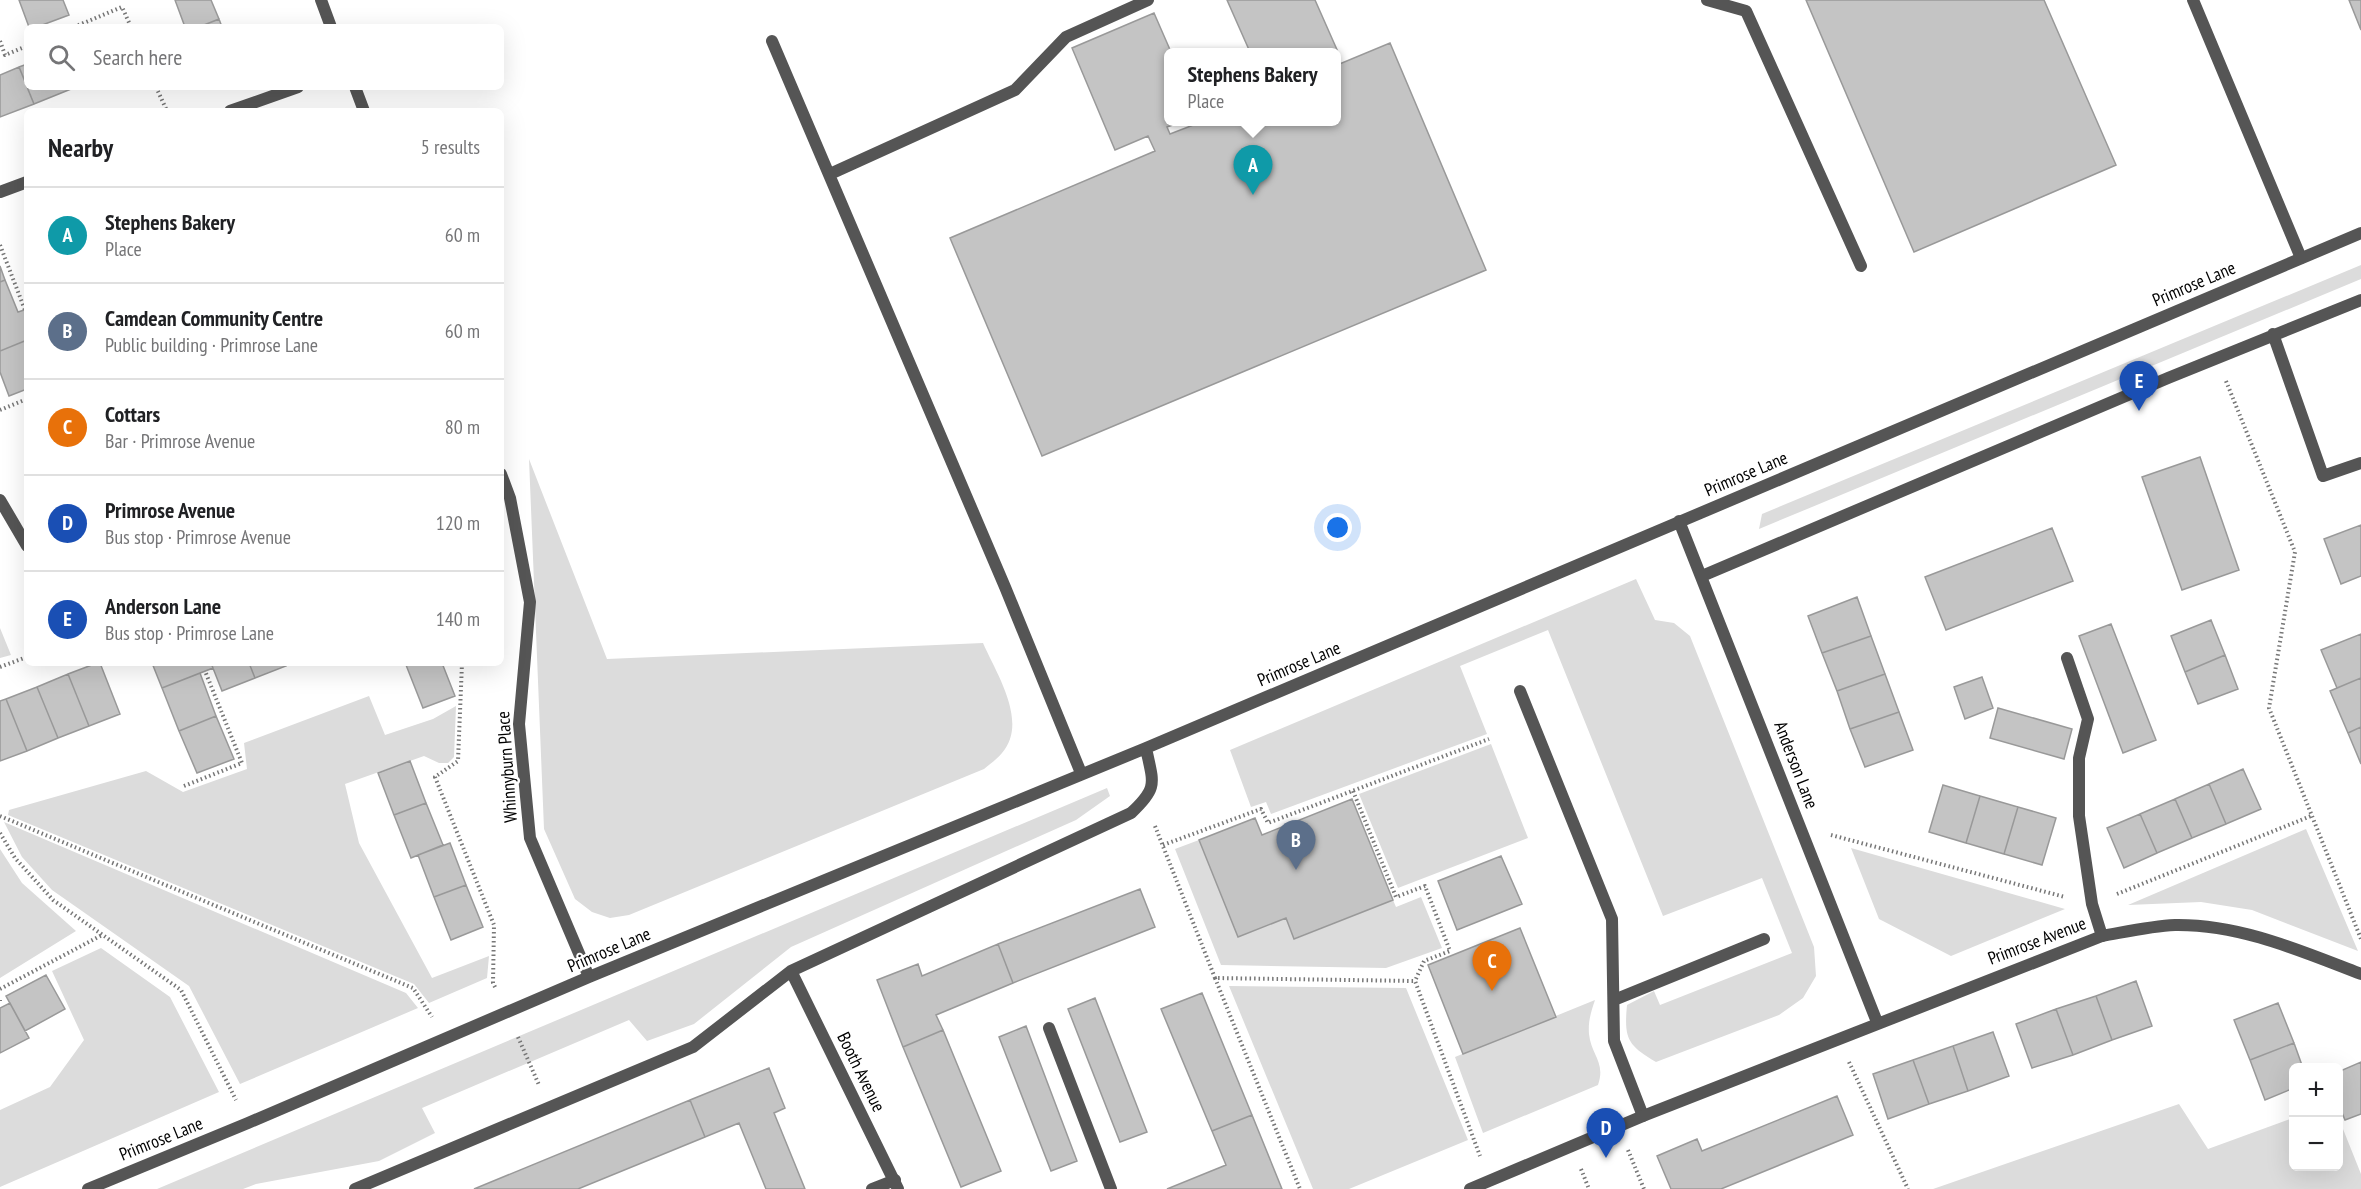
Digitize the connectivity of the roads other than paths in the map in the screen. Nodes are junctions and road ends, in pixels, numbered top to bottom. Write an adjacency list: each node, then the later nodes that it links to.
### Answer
1 (321, 0): 5 (street)
2 (1148, 0): 11 (street)
3 (1707, 0): 16 (street)
4 (2193, 0): 15 (street)
5 (331, 24)
6 (772, 41): 11 (street)
7 (290, 90): 9 (street)
8 (355, 90): 10 (street)
9 (238, 108)
10 (363, 108)
11 (830, 174): 28 (street)
12 (24, 183): 13 (street)
13 (0, 192)
14 (2361, 233): 15 (street, Primrose Lane)
15 (2301, 258): 22 (street, Primrose Lane)
16 (1861, 266)
17 (2361, 300): 18 (street)
18 (2273, 334): 19 (street); 24 (street)
19 (2361, 463)
20 (504, 482): 33 (street, Whinnyburn Place)
21 (0, 500): 23 (street)
22 (1679, 521): 24 (street, Anderson Lane); 27 (street, Primrose Lane)
23 (24, 541)
24 (1702, 576): 35 (street, Anderson Lane)
25 (2067, 658): 29 (street)
26 (1520, 691): 34 (street)
27 (1146, 748): 28 (street, Primrose Lane); 31 (street)
28 (1081, 773): 33 (street, Primrose Lane)
29 (2102, 936): 32 (street, Primrose Avenue); 35 (street, Primrose Avenue)
30 (1764, 939): 34 (street)
31 (791, 971): 38 (street, Booth Avenue); 40 (street)
32 (2361, 974)
33 (590, 977): 39 (street, Primrose Lane)
34 (1614, 999): 37 (street)
35 (1877, 1022): 37 (street, Primrose Avenue)
36 (1049, 1028): 42 (street)
37 (1643, 1116): 43 (street, Primrose Avenue)
38 (896, 1184): 41 (street)
39 (88, 1189)
40 (355, 1189)
41 (872, 1189)
42 (1111, 1189)
43 (1470, 1189)

